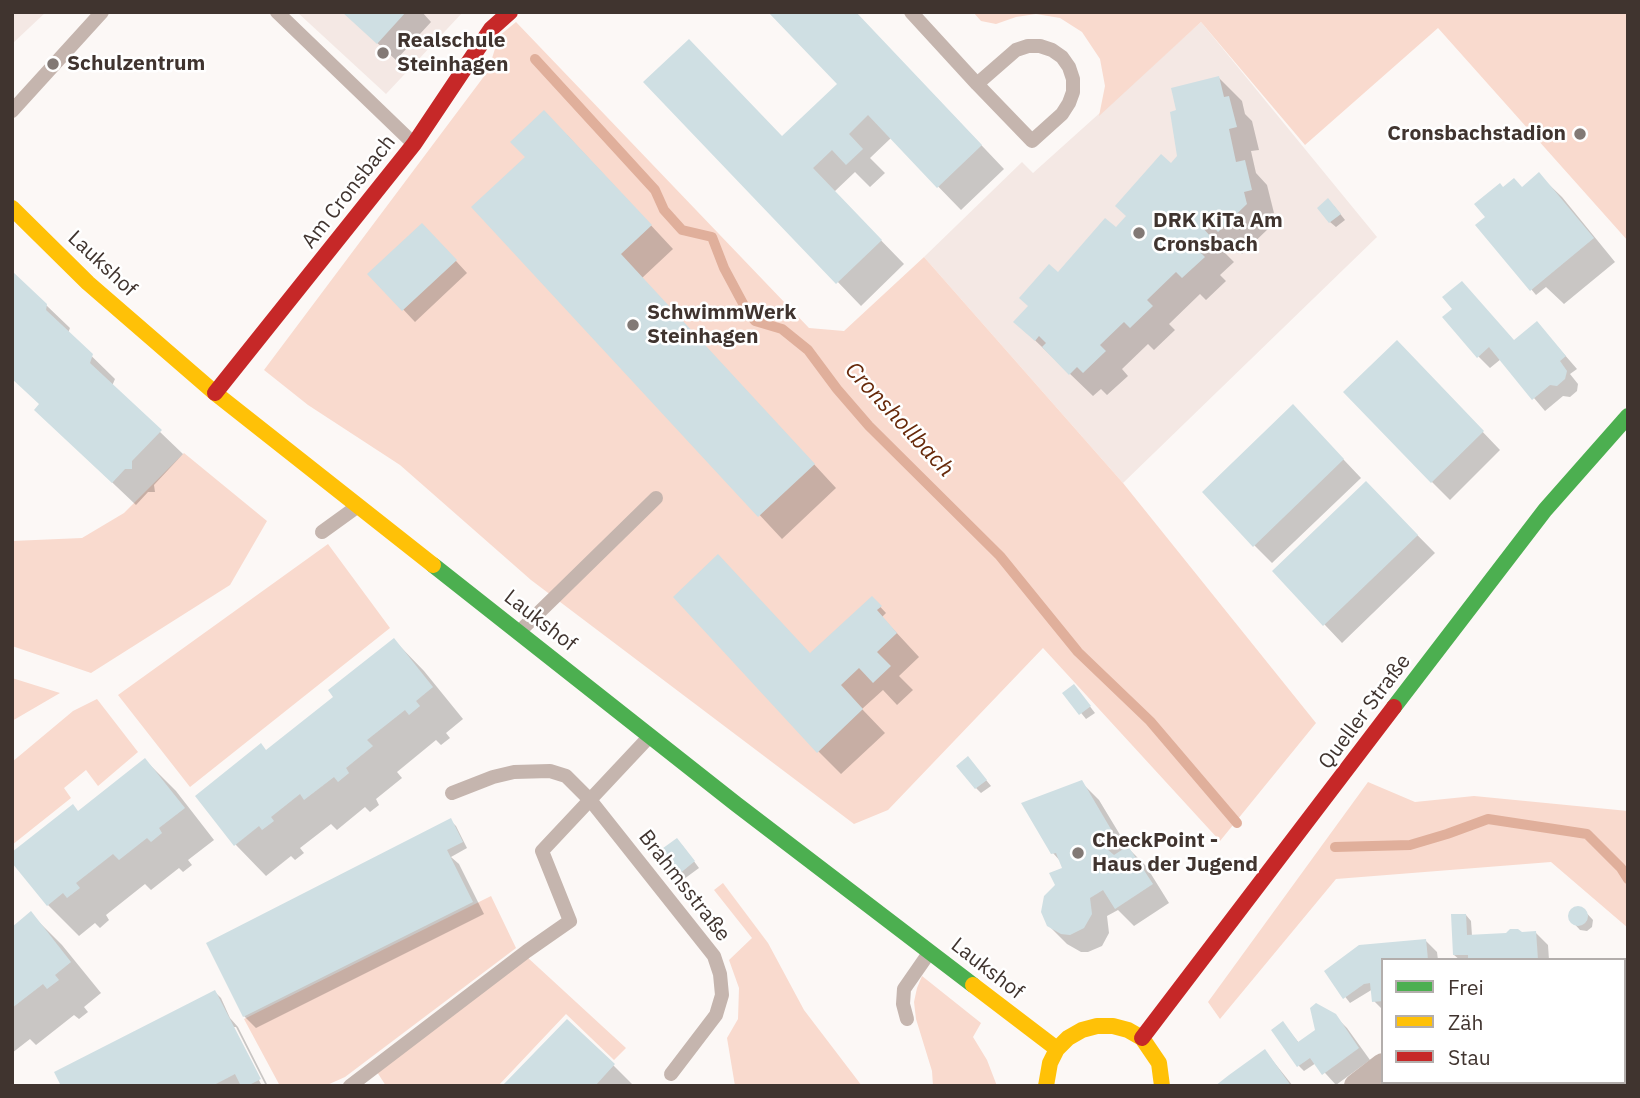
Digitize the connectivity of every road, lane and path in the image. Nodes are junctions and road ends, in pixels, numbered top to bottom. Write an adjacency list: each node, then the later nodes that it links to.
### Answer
1 (102, 12): 6 (lane)
2 (277, 12): 7 (lane)
3 (510, 12): 7 (street, Am Cronsbach)
4 (911, 12): 5 (lane)
5 (977, 84): 5 (lane)
6 (12, 111)
7 (414, 144): 9 (street, Am Cronsbach)
8 (12, 208): 9 (street, Laukshof)
9 (215, 393): 12 (street, Laukshof)
10 (1628, 416): 20 (street, Queller Straße)
11 (656, 498): 14 (lane)
12 (359, 505): 13 (lane); 14 (street, Laukshof)
13 (322, 532)
14 (519, 632): 15 (street, Laukshof)
15 (650, 736): 17 (lane); 18 (street, Laukshof)
16 (452, 793): 17 (lane, Brahmsstraße)
17 (591, 801): 22 (lane, Brahmsstraße); 23 (lane)
18 (930, 952): 19 (lane); 21 (street, Laukshof)
19 (907, 1019)
20 (1142, 1038): 21 (street); 25 (street)
21 (1056, 1049): 24 (street)
22 (671, 1074)
23 (350, 1086)
24 (1046, 1086)
25 (1162, 1086)

